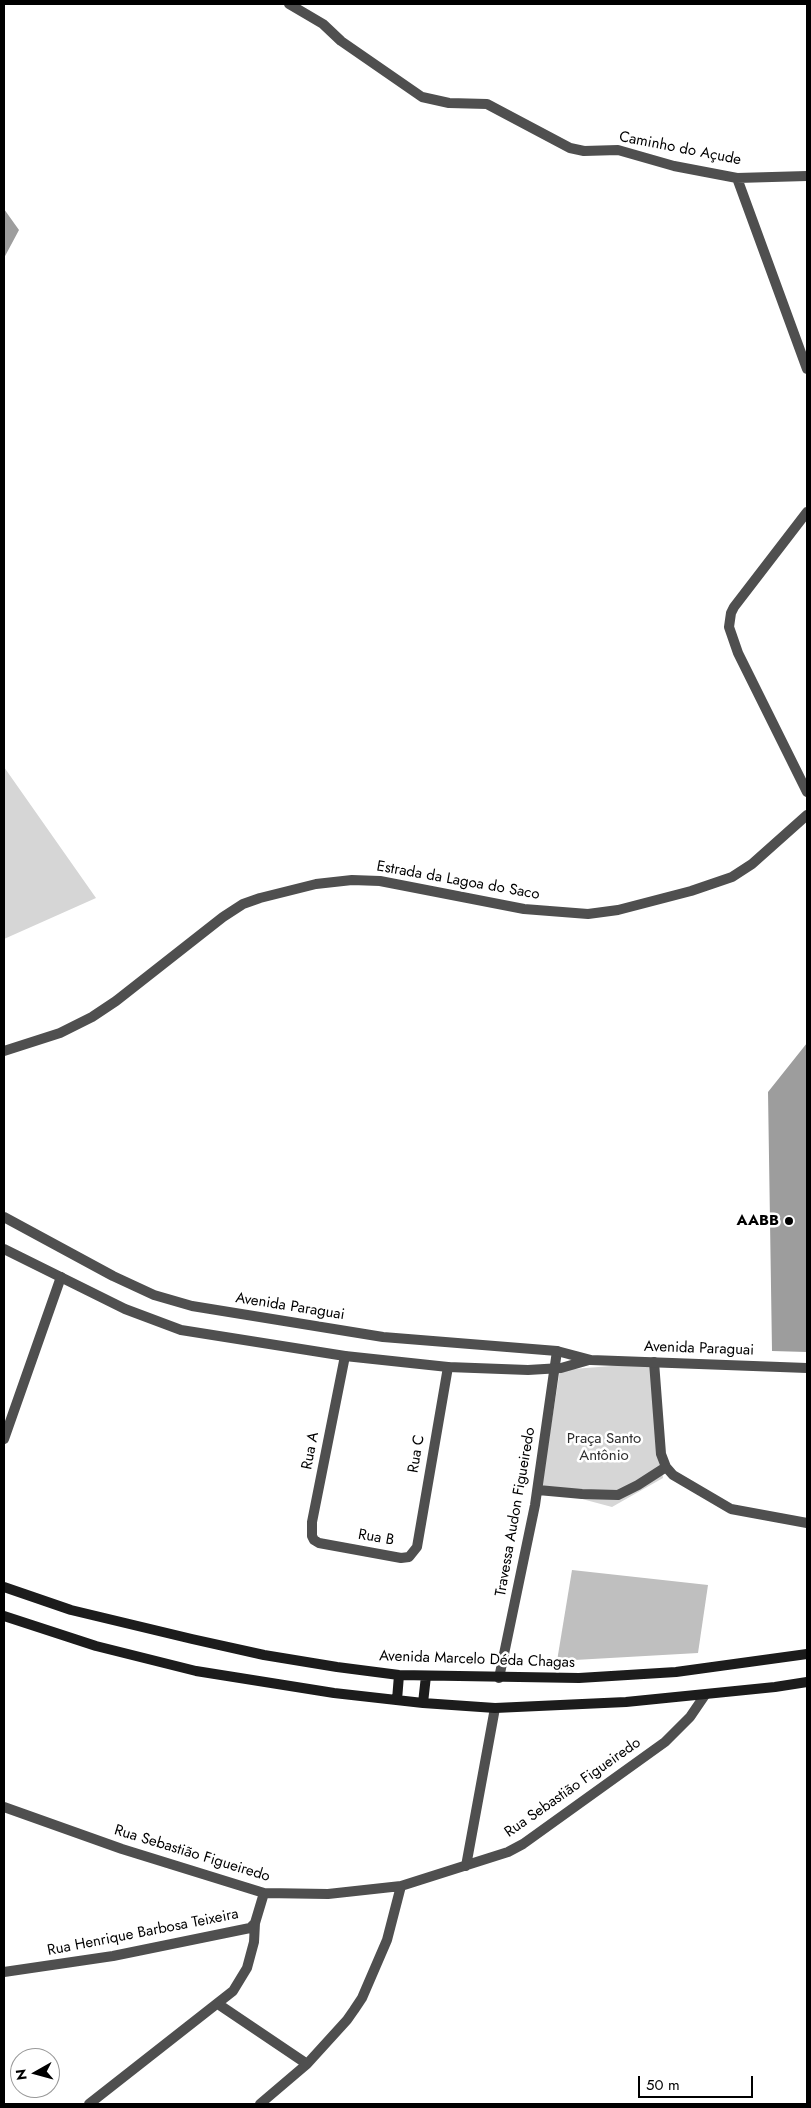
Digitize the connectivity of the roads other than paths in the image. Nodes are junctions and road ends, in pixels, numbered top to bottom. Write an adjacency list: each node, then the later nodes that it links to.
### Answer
1 (289, 4): 3 (street, Caminho do Açude)
2 (807, 176): 3 (street, Caminho do Açude)
3 (738, 178): 4 (street)
4 (807, 369)
5 (807, 512): 6 (street)
6 (807, 792)
7 (807, 815): 8 (street, Estrada da Lagoa do Saco)
8 (4, 1051)
9 (4, 1217): 12 (street, Avenida Paraguai)
10 (4, 1249): 11 (street, Avenida Paraguai)
11 (61, 1277): 13 (street, Avenida Paraguai); 20 (street)
12 (557, 1351): 14 (street, Avenida Paraguai); 17 (street, Travessa Audon Figueiredo)
13 (345, 1356): 16 (street, Avenida Paraguai); 25 (street, Rua A)
14 (591, 1360): 15 (street, Avenida Paraguai); 17 (street, Avenida Paraguai)
15 (654, 1362): 18 (street, Avenida Paraguai); 22 (street)
16 (448, 1367): 17 (street, Avenida Paraguai); 26 (street, Rua C)
17 (556, 1368): 23 (street, Travessa Audon Figueiredo)
18 (807, 1368)
19 (4, 1404): 20 (street)
20 (15, 1407): 21 (street)
21 (4, 1438)
22 (666, 1467): 23 (street); 24 (street)
23 (538, 1490): 32 (street, Travessa Audon Figueiredo)
24 (807, 1523)
25 (325, 1544): 26 (street, Rua B)
26 (417, 1547)
27 (4, 1586): 30 (main road, Avenida Marcelo Déda Chagas)
28 (4, 1616): 35 (main road)
29 (807, 1654): 32 (main road, Avenida Marcelo Déda Chagas)
30 (399, 1674): 31 (main road, Avenida Marcelo Déda Chagas); 35 (main road)
31 (426, 1676): 32 (main road, Avenida Marcelo Déda Chagas); 36 (main road)
32 (499, 1678)
33 (807, 1682): 34 (main road)
34 (705, 1694): 37 (main road); 39 (street, Rua Sebastião Figueiredo)
35 (397, 1700): 36 (main road)
36 (423, 1703): 37 (main road)
37 (496, 1708): 39 (street)
38 (4, 1807): 41 (street, Rua Sebastião Figueiredo)
39 (466, 1866): 40 (street, Rua Sebastião Figueiredo)
40 (401, 1886): 41 (street, Rua Sebastião Figueiredo); 45 (street)
41 (264, 1893): 42 (street, Rua Henrique Barbosa Teixeira)
42 (256, 1923): 43 (street, Rua Henrique Barbosa Teixeira); 44 (street)
43 (4, 1972)
44 (218, 2004): 45 (street); 46 (street)
45 (307, 2064): 47 (street)
46 (89, 2104)
47 (260, 2104)

